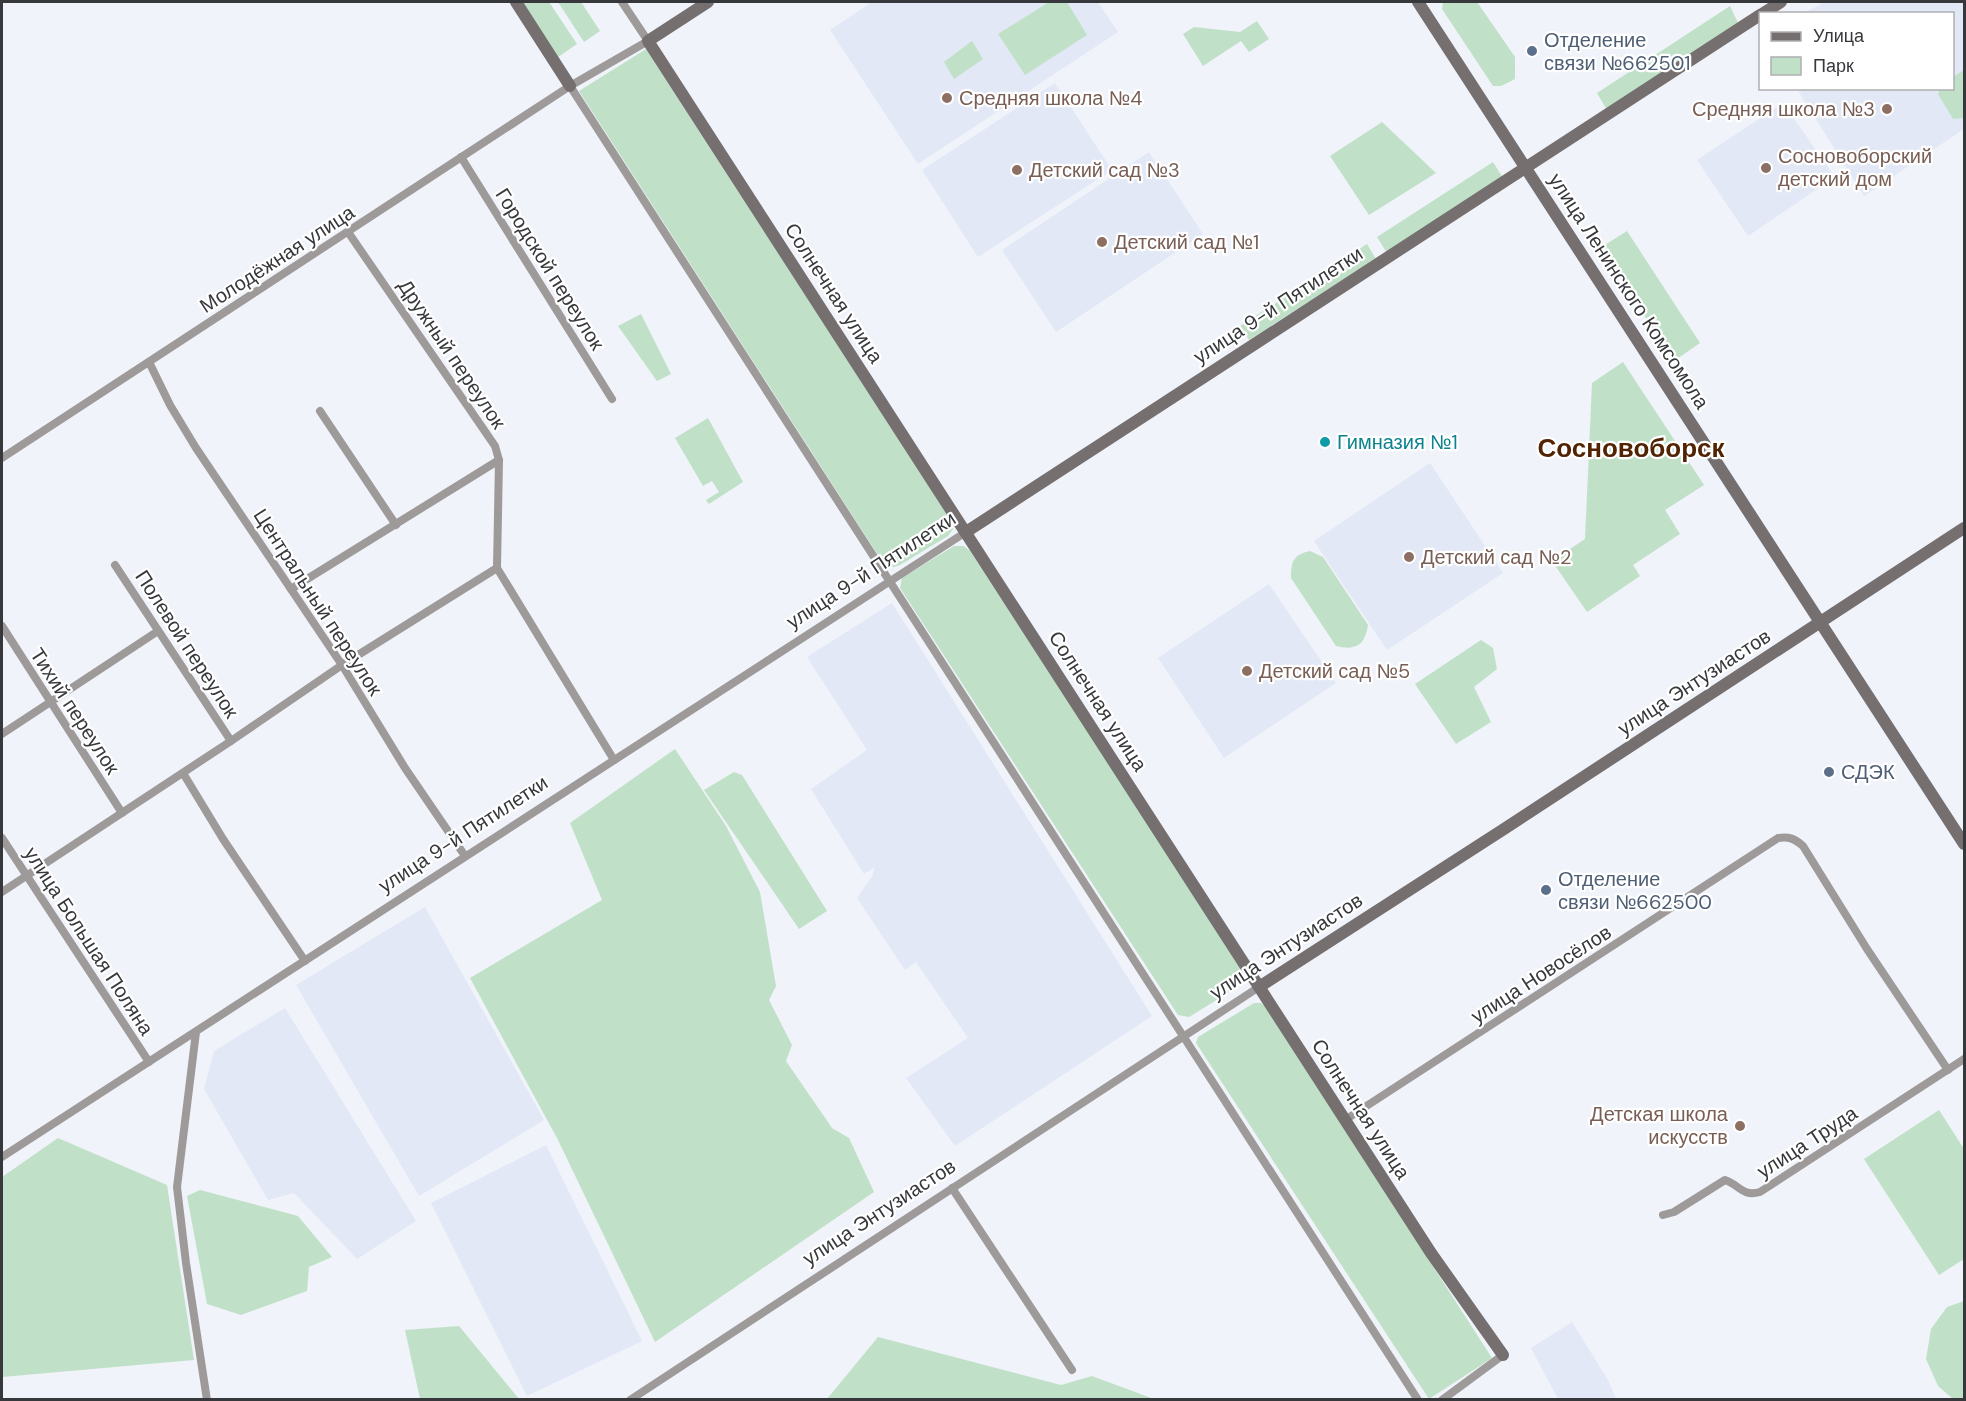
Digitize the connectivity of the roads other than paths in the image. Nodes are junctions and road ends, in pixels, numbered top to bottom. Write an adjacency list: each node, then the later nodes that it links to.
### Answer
1 (516, 2): 9 (street)
2 (622, 2): 8 (street, Солнечная улица)
3 (708, 2): 8 (street)
4 (1418, 2): 11 (street, улица Ленинского Комсомола)
5 (1780, 2): 6 (street, улица 9-й Пятилетки)
6 (1764, 12)
7 (1759, 15): 11 (street, улица 9-й Пятилетки)
8 (648, 41): 9 (street, Молодёжная улица); 20 (street, Солнечная улица)
9 (570, 86): 10 (street, Молодёжная улица); 23 (street)
10 (461, 157): 12 (street, Молодёжная улица); 14 (street, Городской переулок)
11 (1526, 168): 20 (street, улица 9-й Пятилетки); 25 (street, улица Ленинского Комсомола)
12 (348, 232): 13 (street, Молодёжная улица); 17 (street, Дружный переулок)
13 (149, 362): 16 (street, Молодёжная улица); 24 (street, Центральный переулок)
14 (612, 399)
15 (320, 411): 18 (street)
16 (2, 458)
17 (499, 460): 18 (street); 22 (street, Дружный переулок)
18 (396, 525): 24 (street)
19 (1965, 528): 25 (street, улица Энтузиастов)
20 (966, 532): 23 (street, улица 9-й Пятилетки); 41 (street, Солнечная улица)
21 (115, 565): 27 (street, Полевой переулок)
22 (497, 568): 28 (street); 32 (street)
23 (889, 581): 32 (street, улица 9-й Пятилетки); 43 (street)
24 (291, 589): 28 (street, Центральный переулок)
25 (1821, 622): 36 (street, улица Ленинского Комсомола); 41 (street, улица Энтузиастов)
26 (2, 626): 29 (street, Тихий переулок)
27 (158, 632): 29 (street); 31 (street, Полевой переулок)
28 (342, 665): 31 (street); 37 (street, Центральный переулок)
29 (50, 703): 30 (street); 34 (street, Тихий переулок)
30 (2, 734)
31 (231, 741): 33 (street)
32 (614, 760): 37 (street, улица 9-й Пятилетки)
33 (183, 773): 34 (street); 40 (street)
34 (122, 813): 38 (street)
35 (2, 838): 38 (street, улица Большая Поляна)
36 (1965, 844)
37 (465, 856): 40 (street, улица 9-й Пятилетки)
38 (26, 875): 39 (street); 45 (street, улица Большая Поляна)
39 (2, 892)
40 (305, 961): 42 (street, улица 9-й Пятилетки)
41 (1259, 987): 43 (street, улица Энтузиастов); 47 (street, Солнечная улица)
42 (196, 1032): 45 (street, улица 9-й Пятилетки); 53 (street)
43 (1184, 1036): 49 (street, улица Энтузиастов); 55 (street)
44 (1965, 1059): 46 (street, улица Труда)
45 (149, 1062): 48 (street, улица 9-й Пятилетки)
46 (1948, 1070): 47 (street, улица Новосёлов); 50 (street, улица Труда)
47 (1345, 1120): 51 (street, Солнечная улица)
48 (2, 1157)
49 (952, 1188): 52 (street); 54 (street, улица Энтузиастов)
50 (1663, 1215)
51 (1503, 1355): 56 (street, Солнечная улица)
52 (1071, 1370)
53 (207, 1400)
54 (630, 1400)
55 (1418, 1400)
56 (1442, 1400)

